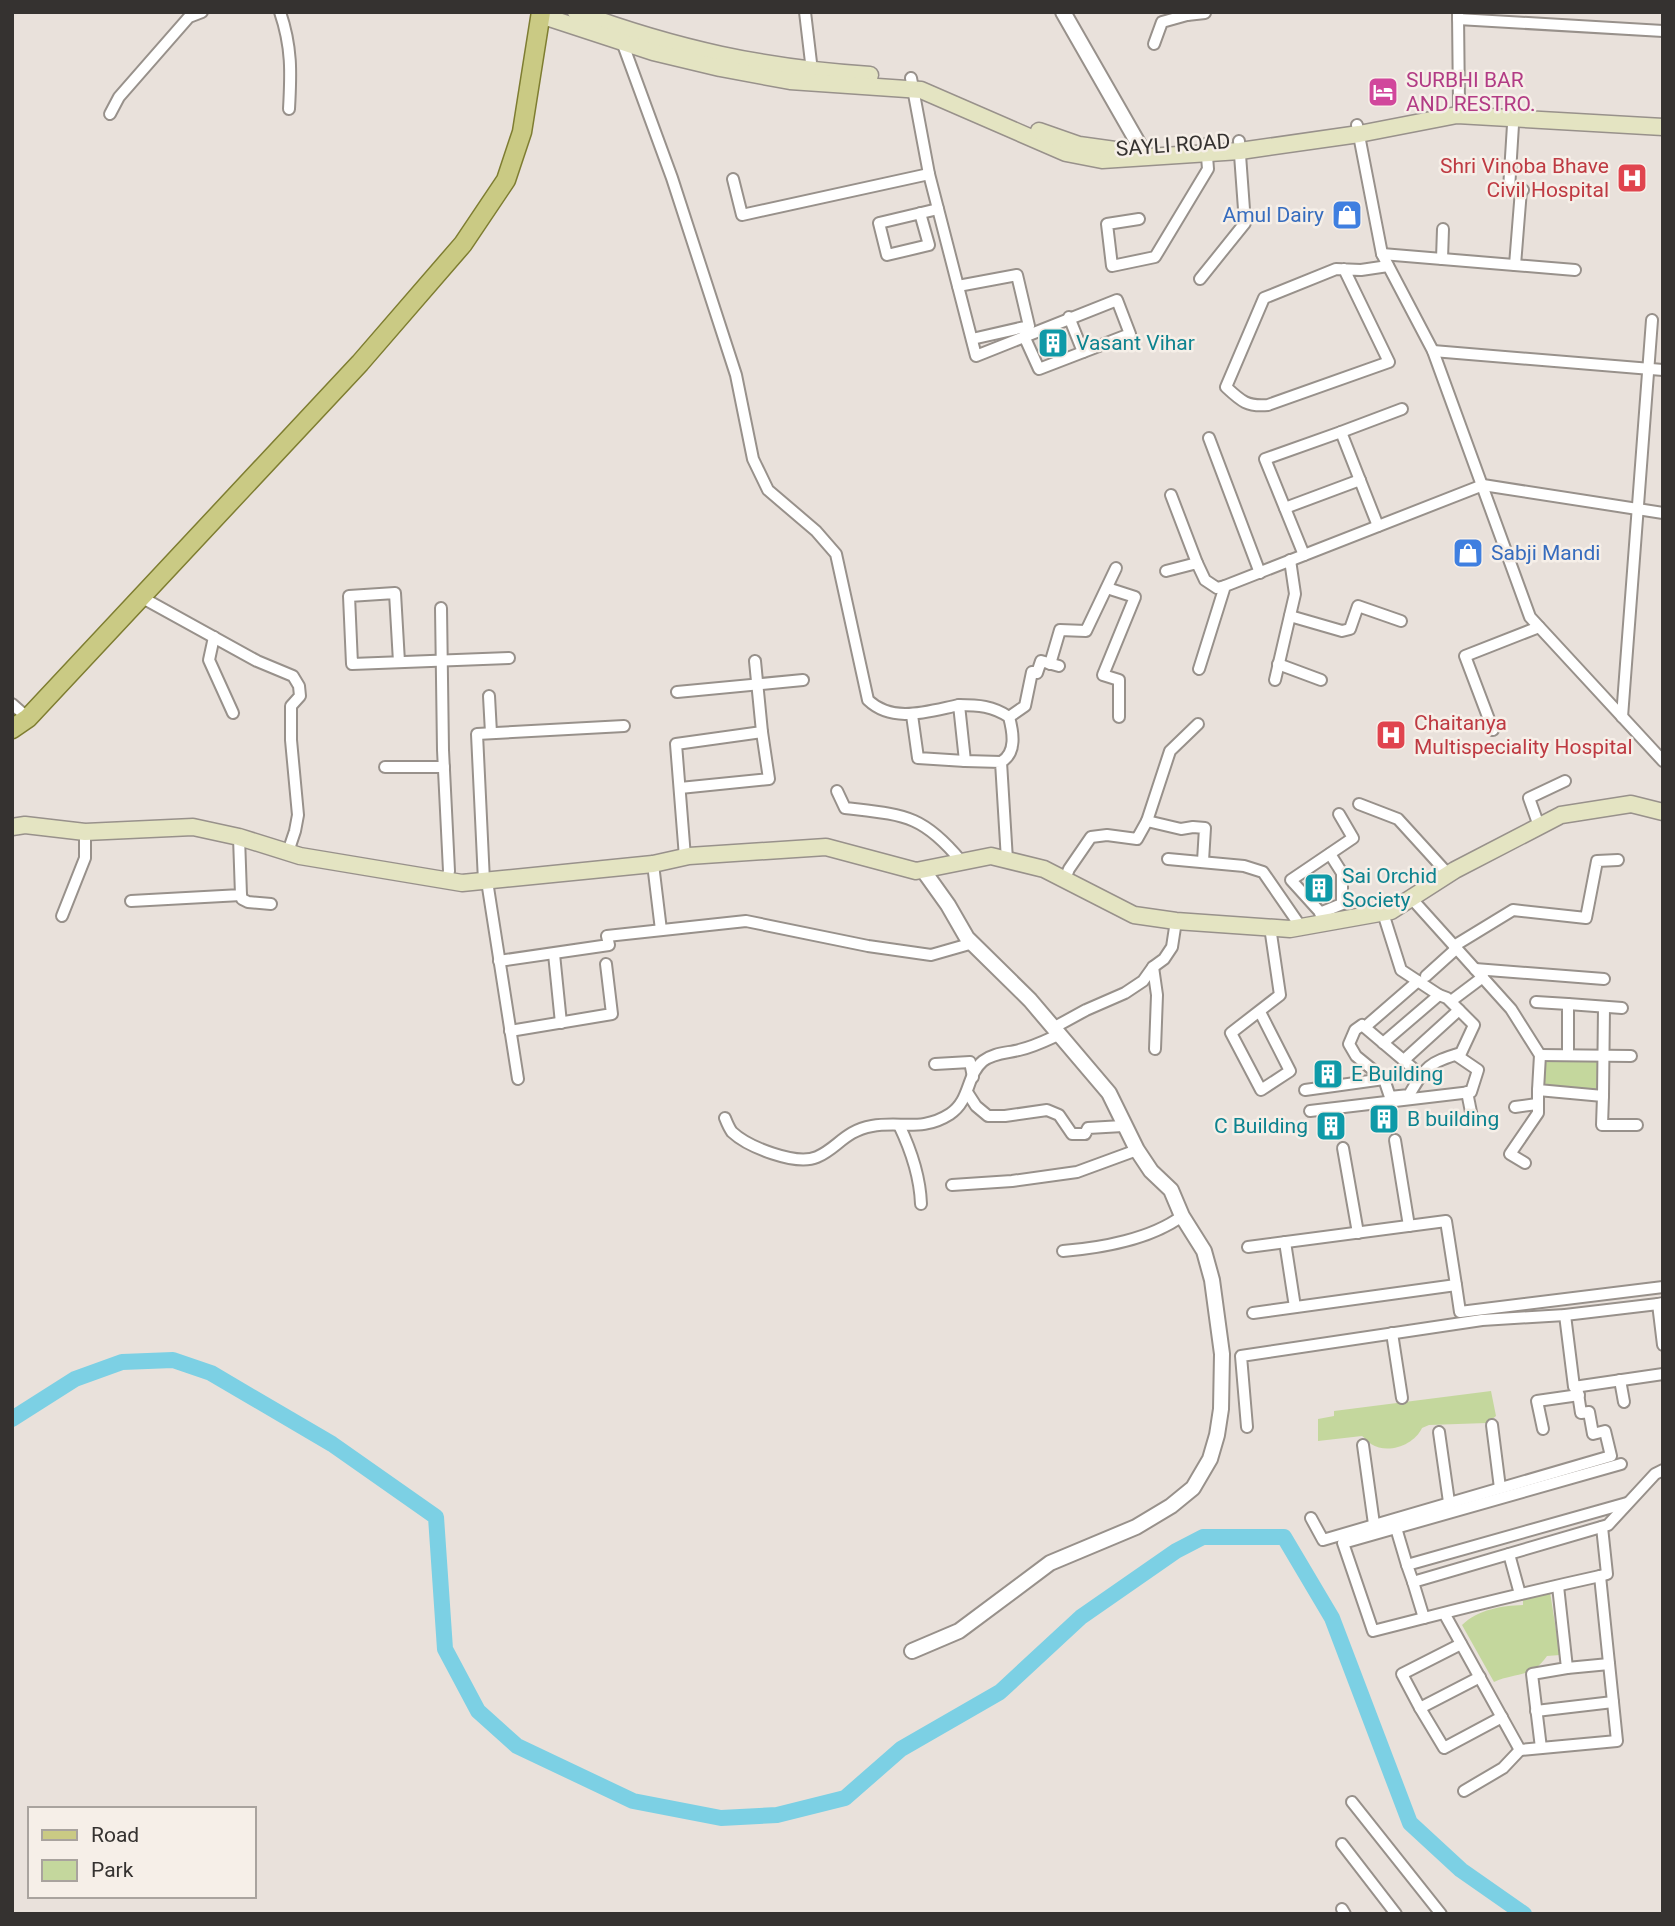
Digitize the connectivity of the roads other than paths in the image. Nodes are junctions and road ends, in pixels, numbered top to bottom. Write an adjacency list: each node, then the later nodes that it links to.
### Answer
1 (202, 12): 18 (street)
2 (279, 12): 17 (street)
3 (576, 12): 10 (main road, SAYLI ROAD)
4 (805, 12): 14 (street)
5 (1063, 12): 25 (street)
6 (538, 13): 12 (main road); 66 (main road)
7 (1205, 13): 8 (street)
8 (1186, 14): 13 (street)
9 (1458, 16): 11 (street); 16 (street)
10 (616, 26): 12 (street); 14 (main road, SAYLI ROAD)
11 (1663, 31)
12 (622, 42): 15 (main road); 87 (street)
13 (1154, 44)
14 (812, 71): 15 (main road, SAYLI ROAD)
15 (912, 83): 24 (main road); 25 (main road, SAYLI ROAD); 26 (street)
16 (1459, 106): 19 (main road, SAYLI ROAD); 22 (main road, SAYLI ROAD)
17 (289, 109)
18 (110, 114)
19 (1514, 114): 20 (main road, SAYLI ROAD); 21 (main road); 22 (main road); 34 (street)
20 (1663, 118)
21 (1663, 127)
22 (1358, 129): 23 (main road, SAYLI ROAD); 32 (street)
23 (1239, 146): 24 (main road, SAYLI ROAD); 38 (street)
24 (1206, 149): 25 (main road, SAYLI ROAD); 30 (street)
25 (1142, 150)
26 (929, 174): 27 (street); 28 (street)
27 (733, 179)
28 (938, 209): 29 (street); 39 (street)
29 (920, 213): 29 (street)
30 (1139, 219)
31 (1444, 229): 33 (street)
32 (1382, 254): 33 (street); 35 (street)
33 (1442, 259): 34 (street)
34 (1515, 265): 37 (street)
35 (1388, 266): 36 (street); 44 (street)
36 (1344, 270): 36 (street)
37 (1575, 270)
38 (1200, 279)
39 (958, 286): 43 (street); 43 (street)
40 (1069, 317): 42 (street); 45 (street); 45 (street)
41 (1652, 320): 46 (street)
42 (1024, 336): 43 (street); 45 (street)
43 (972, 338)
44 (1433, 351): 46 (street); 52 (street)
45 (1083, 352)
46 (1649, 369): 47 (street); 55 (street)
47 (1663, 370)
48 (1402, 409): 49 (street)
49 (1341, 432): 51 (street); 54 (street)
50 (1209, 438): 63 (street)
51 (1360, 480): 54 (street); 57 (street)
52 (1483, 485): 55 (street); 57 (street); 70 (street)
53 (1171, 495): 60 (street)
54 (1285, 508): 58 (street)
55 (1638, 509): 56 (street); 90 (street)
56 (1663, 513)
57 (1378, 526): 58 (street)
58 (1304, 555): 59 (street)
59 (1290, 560): 63 (street); 68 (street)
60 (1197, 563): 62 (street); 64 (street)
61 (1116, 568): 65 (street)
62 (1166, 571)
63 (1260, 573): 64 (street)
64 (1225, 586): 77 (street)
65 (1107, 588): 88 (street); 89 (street)
66 (141, 597): 71 (street); 91 (main road)
67 (441, 608): 73 (street)
68 (1290, 617): 69 (street); 76 (street)
69 (1401, 621)
70 (1539, 627): 90 (street); 95 (street)
71 (214, 637): 86 (street); 114 (street)
72 (509, 657): 73 (street)
73 (442, 660): 75 (street); 101 (street)
74 (755, 661): 81 (street)
75 (399, 662): 75 (street)
76 (1278, 664): 79 (street); 80 (street)
77 (1199, 669)
78 (803, 680): 81 (street)
79 (1275, 680)
80 (1321, 680)
81 (759, 684): 82 (street); 96 (street)
82 (677, 692)
83 (489, 696): 97 (street)
84 (12, 704): 91 (street)
85 (959, 705): 87 (street); 88 (street); 98 (street)
86 (233, 713)
87 (912, 715): 98 (street)
88 (1009, 717): 100 (street)
89 (1119, 717)
90 (1622, 717): 99 (street)
91 (29, 718): 94 (main road)
92 (1198, 724): 109 (street)
93 (624, 726): 97 (street)
94 (12, 729)
95 (1493, 730)
96 (762, 732): 104 (street); 104 (street)
97 (491, 733): 126 (street)
98 (965, 761): 100 (street)
99 (1663, 761)
100 (1001, 762): 118 (street)
101 (444, 766): 102 (street); 127 (street)
102 (385, 767)
103 (1565, 781): 110 (street)
104 (680, 788): 116 (street)
105 (837, 791): 121 (street)
106 (1359, 804): 124 (street)
107 (1663, 812): 110 (main road)
108 (1339, 814): 115 (street)
109 (1147, 821): 120 (street); 125 (street)
110 (1539, 826): 124 (main road)
111 (12, 827): 112 (main road)
112 (85, 832): 113 (main road); 133 (street)
113 (239, 836): 114 (main road); 128 (street)
114 (288, 852): 127 (main road)
115 (1330, 854): 134 (street); 134 (street)
116 (685, 857): 122 (main road); 123 (main road)
117 (1168, 859): 120 (street)
118 (1007, 860): 121 (main road); 125 (main road)
119 (1618, 860): 140 (street)
120 (1203, 861): 137 (street)
121 (961, 862): 123 (main road)
122 (653, 864): 126 (main road); 138 (street)
123 (923, 870): 139 (street)
124 (1449, 875): 129 (main road)
125 (1065, 879): 135 (main road)
126 (486, 881): 127 (main road); 142 (street)
127 (446, 882)
128 (240, 895): 130 (street); 131 (street)
129 (1412, 900): 132 (main road); 140 (street)
130 (131, 901)
131 (271, 904)
132 (1383, 913): 134 (main road); 146 (street)
133 (62, 915)
134 (1325, 917): 137 (main road)
135 (1177, 921): 136 (main road); 144 (street)
136 (1270, 927): 137 (main road); 155 (street)
137 (1301, 927)
138 (661, 930): 139 (street); 141 (street)
139 (974, 943): 159 (street)
140 (1456, 947): 145 (street); 146 (street)
141 (554, 954): 142 (street); 156 (street)
142 (499, 961): 158 (street)
143 (606, 964): 156 (street)
144 (1153, 967): 159 (street); 161 (street)
145 (1479, 973): 147 (street); 149 (street); 163 (street)
146 (1422, 979): 148 (street); 157 (street)
147 (1604, 979)
148 (1439, 995): 149 (street); 160 (street)
149 (1451, 1001): 154 (street)
150 (1536, 1002): 151 (street)
151 (1568, 1004): 152 (street); 164 (street)
152 (1604, 1007): 153 (street); 165 (street)
153 (1622, 1009)
154 (1459, 1010): 162 (street); 167 (street)
155 (1260, 1012): 155 (street)
156 (561, 1023): 158 (street)
157 (1365, 1027): 160 (street); 172 (street)
158 (510, 1031): 171 (street)
159 (1056, 1031): 170 (street); 184 (street)
160 (1383, 1043): 167 (street)
161 (1155, 1049)
162 (1456, 1055): 169 (street); 176 (street)
163 (1540, 1055): 164 (street); 174 (street)
164 (1568, 1055): 165 (street)
165 (1604, 1055): 166 (street); 177 (street)
166 (1631, 1056)
167 (1404, 1060): 169 (street)
168 (934, 1064): 170 (street)
169 (1421, 1075): 172 (street)
170 (973, 1077): 175 (street)
171 (518, 1079)
172 (1384, 1079): 173 (street)
173 (1305, 1090)
174 (1538, 1090): 177 (street); 178 (street)
175 (967, 1092): 183 (street); 184 (street)
176 (1468, 1092): 180 (street); 181 (street)
177 (1603, 1096): 185 (street)
178 (1537, 1104): 179 (street); 189 (street)
179 (1515, 1107)
180 (1310, 1111)
181 (1472, 1117)
182 (725, 1118): 183 (street)
183 (899, 1125): 191 (street)
184 (1123, 1125): 188 (street)
185 (1637, 1125)
186 (1395, 1140): 193 (street)
187 (1343, 1149): 194 (street)
188 (1137, 1150): 190 (street); 192 (street)
189 (1525, 1164)
190 (952, 1185)
191 (921, 1204)
192 (1182, 1216): 197 (street); 234 (street)
193 (1409, 1226): 194 (street); 198 (street)
194 (1358, 1233): 195 (street)
195 (1285, 1242): 196 (street); 201 (street)
196 (1248, 1247)
197 (1063, 1251)
198 (1456, 1285): 199 (street); 201 (street)
199 (1663, 1287)
200 (1660, 1303): 203 (street); 205 (street)
201 (1295, 1307): 202 (street)
202 (1253, 1313)
203 (1565, 1315): 204 (street); 208 (street)
204 (1392, 1334): 209 (street); 212 (street)
205 (1663, 1345)
206 (1663, 1374): 207 (street)
207 (1620, 1380): 208 (street); 210 (street)
208 (1578, 1391): 213 (street); 218 (street)
209 (1402, 1398)
210 (1624, 1402)
211 (1492, 1425): 218 (street)
212 (1247, 1427)
213 (1543, 1429)
214 (1440, 1432): 219 (street)
215 (1363, 1445): 222 (street)
216 (1621, 1464): 224 (street)
217 (1663, 1470): 220 (street)
218 (1500, 1488): 219 (street)
219 (1449, 1502): 222 (street)
220 (1629, 1502): 223 (street); 226 (street)
221 (1311, 1518): 222 (street)
222 (1374, 1524)
223 (1602, 1527): 225 (street); 227 (street)
224 (1396, 1528): 226 (street); 232 (street)
225 (1509, 1554): 228 (street); 230 (street)
226 (1407, 1565): 228 (street)
227 (1600, 1576): 229 (street); 235 (street)
228 (1413, 1582): 232 (street)
229 (1558, 1586): 230 (street); 236 (street)
230 (1520, 1594): 231 (street)
231 (1444, 1613): 232 (street); 233 (street)
232 (1424, 1618)
233 (1461, 1644): 237 (street); 239 (street)
234 (912, 1650)
235 (1609, 1664): 236 (street); 238 (street)
236 (1567, 1668): 240 (street)
237 (1480, 1677): 239 (street); 241 (street)
238 (1613, 1702): 240 (street); 242 (street)
239 (1420, 1707): 241 (street)
240 (1536, 1711): 242 (street)
241 (1502, 1717): 243 (street)
242 (1541, 1748): 243 (street)
243 (1520, 1750): 244 (street)
244 (1464, 1791)
245 (1352, 1802): 248 (street)
246 (1342, 1844): 247 (street)
247 (1396, 1914)
248 (1441, 1914)

